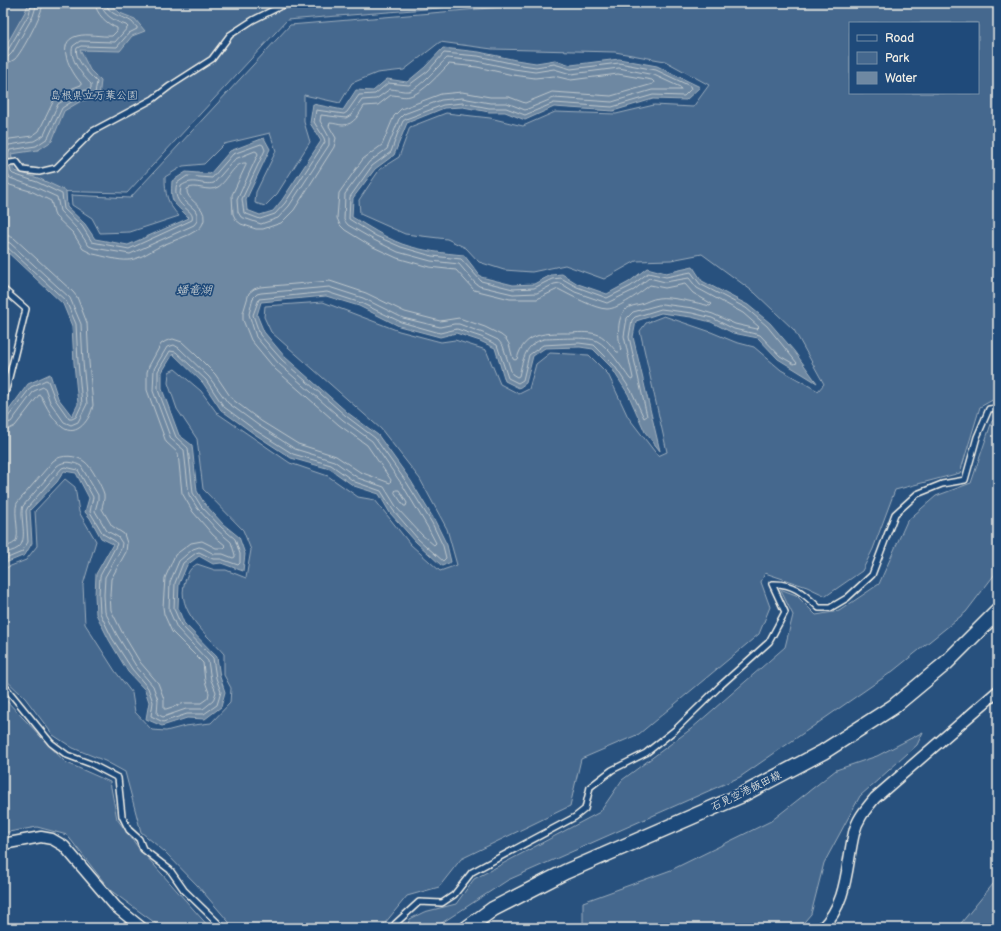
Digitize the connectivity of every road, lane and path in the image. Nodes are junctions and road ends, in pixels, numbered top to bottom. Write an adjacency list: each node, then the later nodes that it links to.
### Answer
1 (291, 3): 2 (lane)
2 (3, 164)
3 (3, 289): 4 (lane)
4 (3, 402)
5 (998, 408): 12 (lane)
6 (998, 611): 13 (main road, 石見空港飯田線)
7 (3, 684): 11 (lane)
8 (998, 691): 14 (street)
9 (3, 844): 10 (street)
10 (142, 928)
11 (222, 928)
12 (394, 928)
13 (467, 928)
14 (822, 928)

